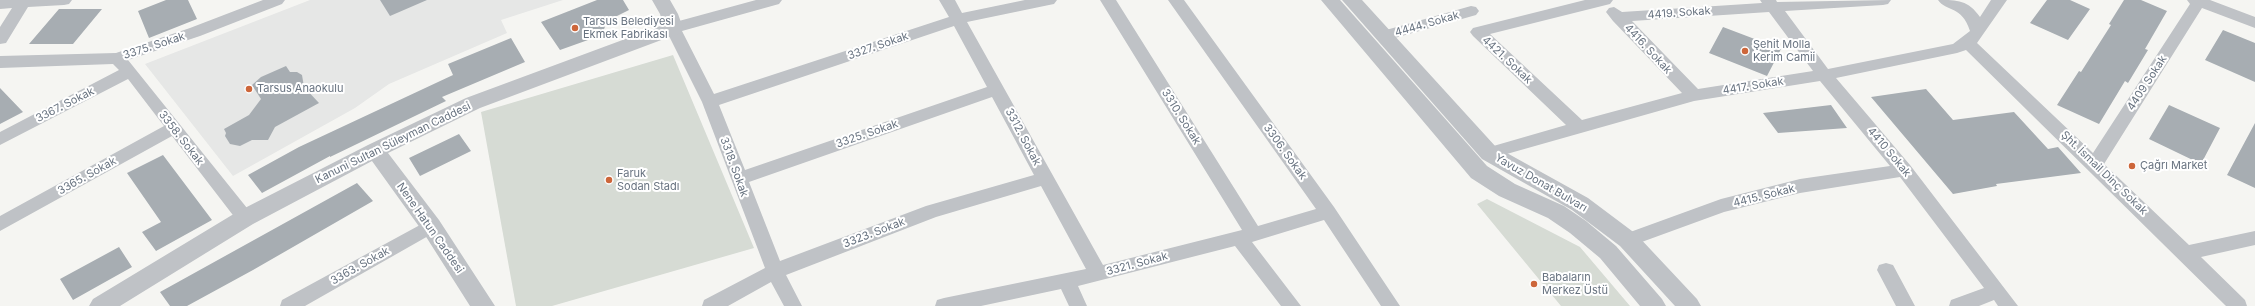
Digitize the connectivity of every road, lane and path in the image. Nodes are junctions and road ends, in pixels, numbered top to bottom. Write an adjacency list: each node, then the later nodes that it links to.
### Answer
1 (64, 0): 16 (street)
2 (277, 0): 27 (street, 3375. Sokak)
3 (661, 0): 23 (street)
4 (774, 0): 23 (street)
5 (947, 0): 21 (street, 3312. Sokak)
6 (1049, 0): 21 (street, 3327. Sokak)
7 (1108, 0): 47 (street, 3310. Sokak)
8 (1176, 0): 43 (street, 3306. Sokak)
9 (1330, 0): 65 (street, Yavuz Donat Bulvarı)
10 (1351, 0): 24 (street, Yavuz Donat Bulvarı)
11 (1605, 0): 20 (street, 4416. Sokak); 34 (street, 4421. Sokak)
12 (1883, 0): 17 (street, 4419. Sokak)
13 (1946, 0): 25 (street, Şht. İsmail Dinç Sokak)
14 (1999, 0): 25 (street)
15 (2197, 1): 22 (street); 39 (street, 4409 Sokak)
16 (24, 2): 18 (street); 26 (street)
17 (1770, 3): 20 (street, 4419. Sokak); 30 (street, 4410 Sokak)
18 (0, 4)
19 (1471, 11): 24 (street, 4444. Sokak)
20 (1618, 17): 32 (street, 4416. Sokak)
21 (959, 19): 31 (street, 3312. Sokak); 33 (street, 3327. Sokak)
22 (2255, 23)
23 (673, 28): 33 (street, 3318. Sokak); 37 (street, Kanuni Sultan Süleyman Caddesi)
24 (1384, 36): 38 (street, Yavuz Donat Bulvarı)
25 (1973, 36): 30 (street, 4417. Sokak); 39 (street, Şht. İsmail Dinç Sokak)
26 (0, 39)
27 (117, 58): 28 (street, 3375. Sokak); 29 (street, 3358. Sokak)
28 (0, 62)
29 (130, 71): 35 (street, 3358. Sokak); 36 (street, 3367. Sokak)
30 (1824, 75): 32 (street, 4417. Sokak); 40 (street, 4410 Sokak)
31 (997, 89): 41 (street, 3325. Sokak); 42 (street, 3312. Sokak)
32 (1694, 95): 34 (street, 4417. Sokak)
33 (710, 102): 41 (street, 3318. Sokak)
34 (1579, 127): 38 (street, 4417. Sokak)
35 (174, 128): 44 (street, 3358. Sokak); 45 (street, 3365. Sokak)
36 (0, 139)
37 (375, 150): 44 (street, Kanuni Sultan Süleyman Caddesi); 46 (street, Nene Hatun Caddesi)
38 (1489, 153): 49 (street, Yavuz Donat Bulvarı)
39 (2095, 164): 50 (street, Şht. İsmail Dinç Sokak)
40 (1904, 170): 49 (street, 4415. Sokak); 55 (street, 4410 Sokak)
41 (738, 178): 52 (street, 3318. Sokak)
42 (1045, 178): 52 (street, 3323. Sokak); 53 (street, 3312. Sokak)
43 (1328, 212): 47 (street, 3321. Sokak); 64 (street, 3306. Sokak)
44 (245, 218): 56 (street, Kanuni Sultan Süleyman Caddesi)
45 (0, 224)
46 (431, 226): 57 (street, 3363. Sokak); 58 (street, Nene Hatun Caddesi)
47 (1247, 236): 53 (street, 3321. Sokak); 63 (street, 3310. Sokak)
48 (2255, 238): 50 (street)
49 (1628, 240): 66 (street, Yavuz Donat Bulvarı)
50 (2186, 252): 70 (street, Şht. İsmail Dinç Sokak)
51 (1886, 270): 67 (street)
52 (775, 271): 59 (street, 3323. Sokak); 60 (street, 3318. Sokak)
53 (1098, 274): 54 (street, 3321. Sokak)
54 (1066, 280): 61 (street, 3321. Sokak); 62 (street)
55 (1997, 291): 68 (street); 69 (street, 4410 Sokak)
56 (101, 306)
57 (290, 306)
58 (483, 306)
59 (711, 306)
60 (792, 306)
61 (944, 306)
62 (1078, 306)
63 (1292, 306)
64 (1391, 306)
65 (1654, 306)
66 (1689, 306)
67 (1906, 306)
68 (1958, 306)
69 (2009, 306)
70 (2238, 306)

